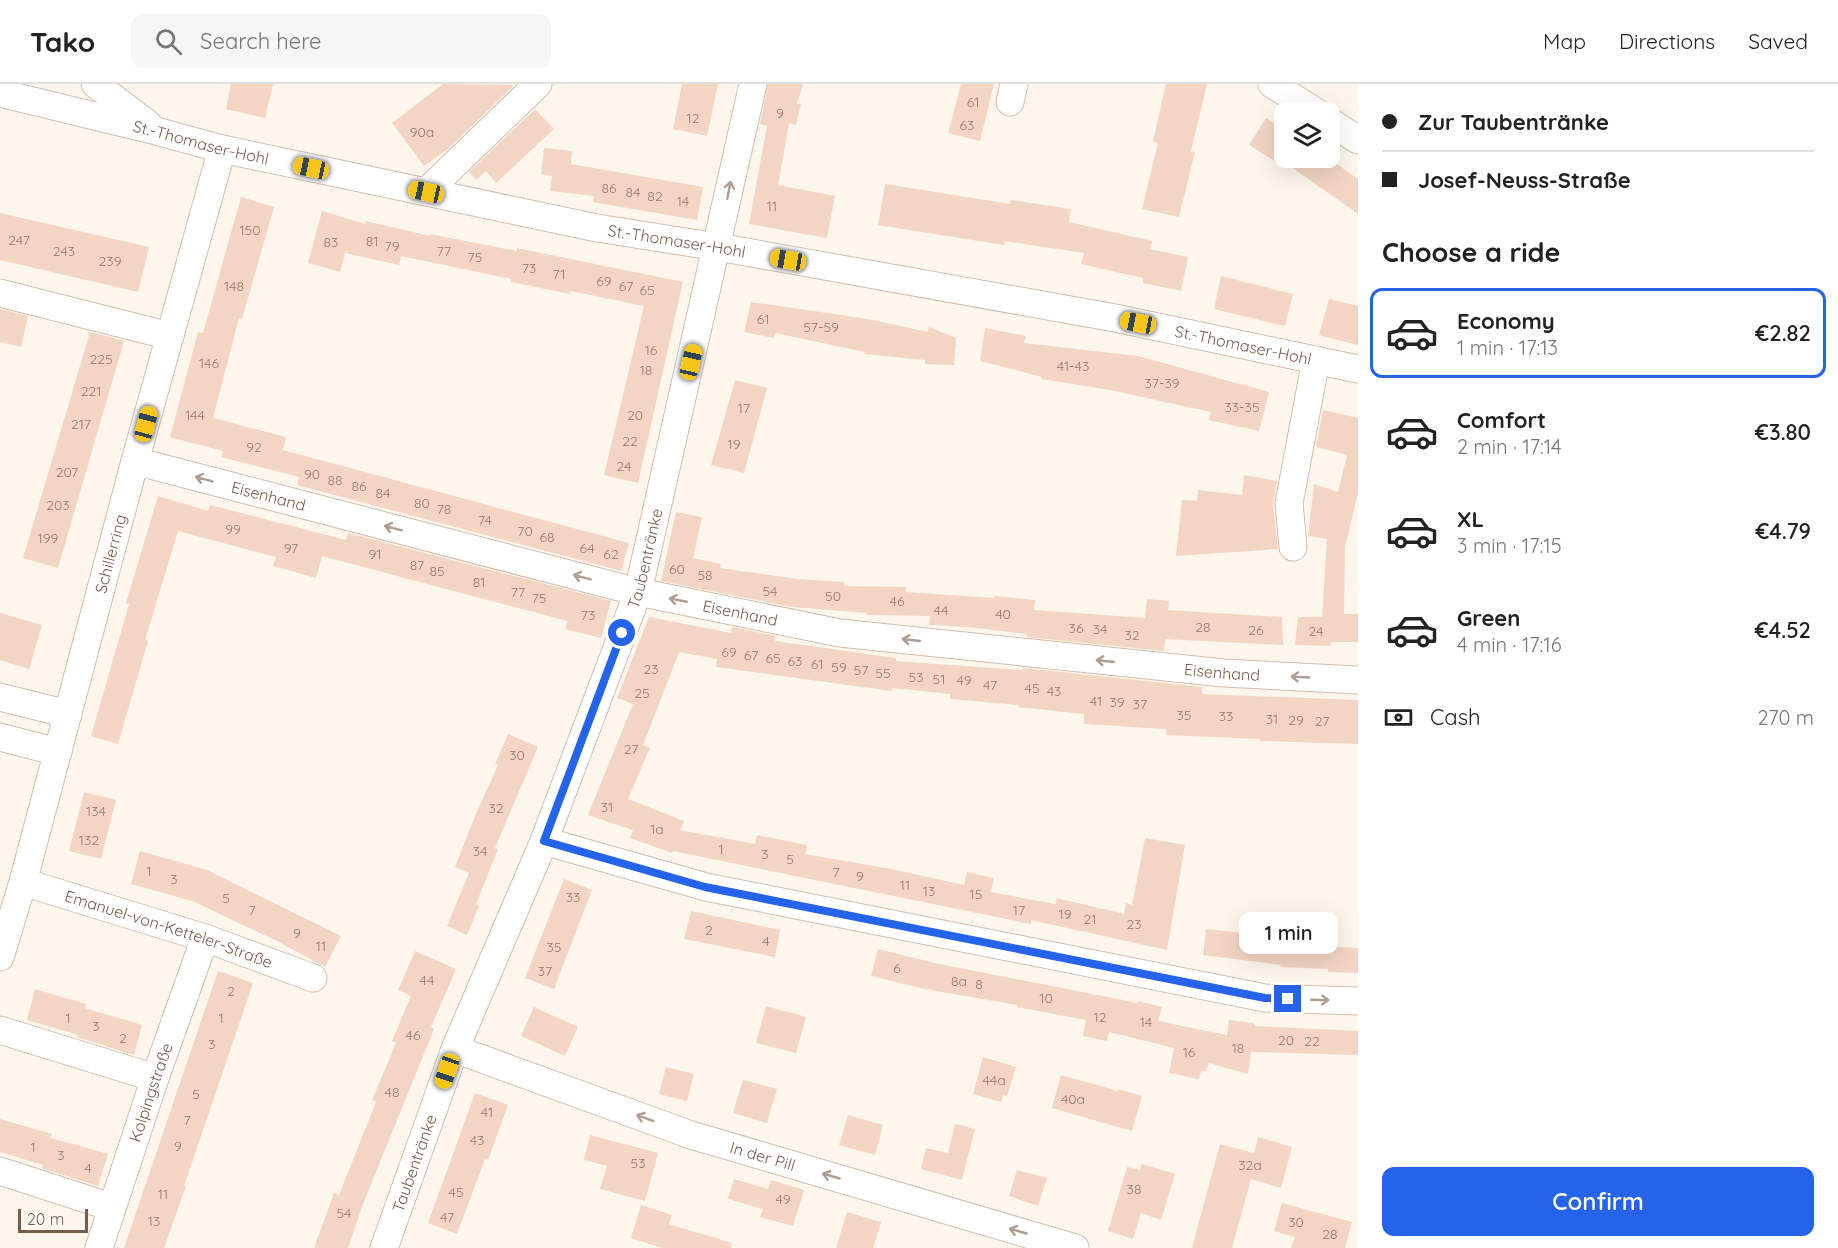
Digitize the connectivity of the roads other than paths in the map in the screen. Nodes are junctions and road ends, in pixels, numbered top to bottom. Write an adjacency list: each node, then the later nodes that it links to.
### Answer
1 (95, 84): 9 (street)
2 (538, 84): 12 (street)
3 (753, 84): 13 (street, Taubentränke, one-way to 3)
4 (1272, 84): 7 (street)
5 (37, 92): 6 (street, St.-Thomaser-Hohl); 9 (street, St.-Thomaser-Hohl)
6 (0, 93)
7 (1300, 102)
8 (1340, 128): 10 (street)
9 (156, 131): 11 (street, St.-Thomaser-Hohl)
10 (1358, 140)
11 (222, 149): 12 (street, St.-Thomaser-Hohl); 15 (street, Schillerring)
12 (426, 192): 13 (street, St.-Thomaser-Hohl)
13 (718, 248): 16 (street, St.-Thomaser-Hohl); 20 (street, Taubentränke)
14 (0, 293): 15 (street)
15 (170, 336): 18 (street, Schillerring)
16 (1316, 360): 17 (street, St.-Thomaser-Hohl); 19 (street)
17 (1358, 369)
18 (135, 461): 20 (street, Eisenhand, one-way to 18); 23 (street, Schillerring)
19 (1293, 547)
20 (638, 592): 21 (street, Eisenhand, one-way to 20); 26 (street, Taubentränke)
21 (1358, 680)
22 (0, 697): 23 (street)
23 (68, 714): 25 (street, Schillerring)
24 (0, 737): 25 (street)
25 (58, 752): 27 (street, Schillerring)
26 (544, 841): 31 (street, one-way to 31); 33 (street, Taubentränke)
27 (23, 882): 28 (street, Emanuel-von-Ketteler-Straße); 29 (street, Schillerring)
28 (205, 938): 30 (street, Emanuel-von-Ketteler-Straße); 34 (street, Kolpingstraße)
29 (0, 957)
30 (313, 978)
31 (1358, 1001)
32 (0, 1030): 34 (street)
33 (454, 1049): 38 (street, Taubentränke); 39 (street, In der Pill, one-way to 33)
34 (155, 1078): 36 (street, Kolpingstraße)
35 (0, 1171): 36 (street)
36 (111, 1207): 37 (street, Kolpingstraße)
37 (99, 1248)
38 (384, 1248)
39 (1075, 1248)

